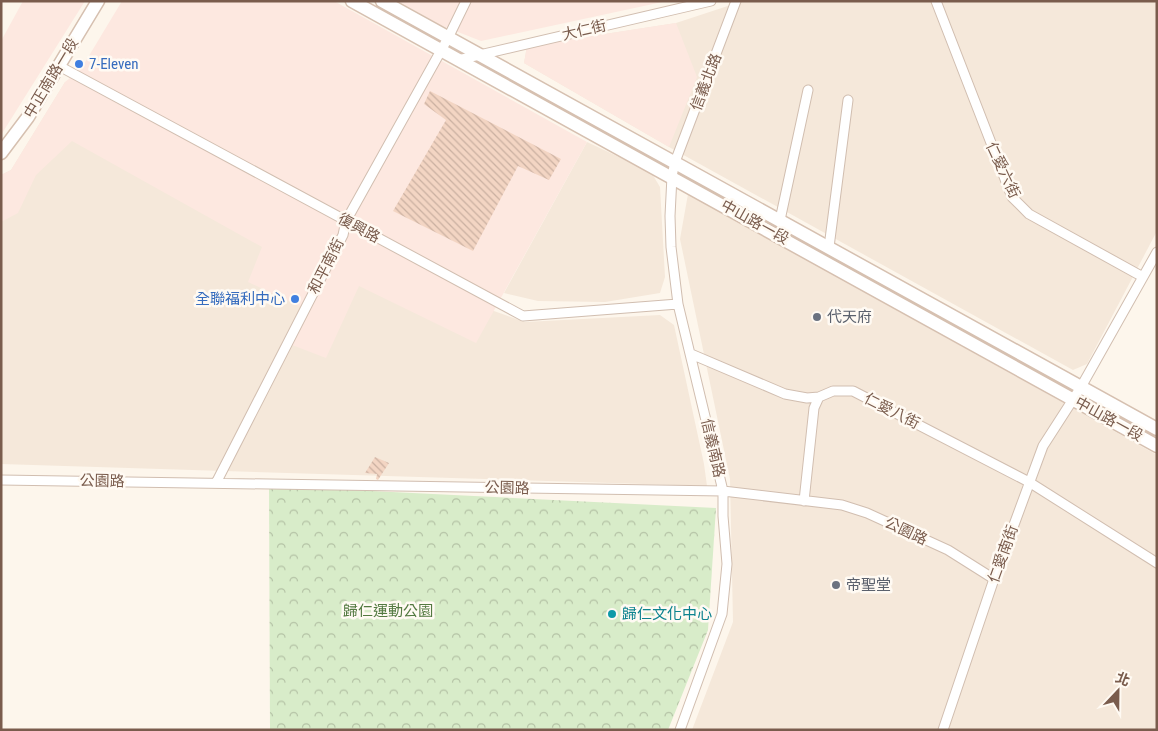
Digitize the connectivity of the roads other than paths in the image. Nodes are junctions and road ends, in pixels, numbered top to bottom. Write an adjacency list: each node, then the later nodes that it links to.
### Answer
1 (98, 1): 12 (main road, 中正南路一段)
2 (352, 1): 9 (main road, 中山路一段)
3 (382, 1): 8 (main road, 中山路一段)
4 (466, 1): 8 (street, 和平南街)
5 (711, 1): 10 (street, 大仁街)
6 (736, 1): 16 (street, 信義北路)
7 (936, 1): 22 (street, 仁愛六街)
8 (448, 38): 9 (street, 和平南街); 10 (main road, 中山路一段)
9 (441, 51): 11 (main road, 中山路一段); 19 (street, 和平南街)
10 (477, 54): 11 (street, 大仁街); 16 (main road, 中山路一段)
11 (458, 60): 17 (main road, 中山路一段)
12 (59, 66): 15 (main road, 中正南路一段); 19 (street, 復興路)
13 (808, 90): 18 (street)
14 (848, 100): 20 (street)
15 (1, 153)
16 (675, 162): 17 (street, 信義南路); 18 (main road, 中山路一段)
17 (672, 176): 23 (street, 信義南路); 27 (main road, 中山路一段)
18 (780, 220): 20 (main road, 中山路一段)
19 (346, 221): 23 (street, 復興路); 32 (street, 和平南街)
20 (829, 247): 25 (main road, 中山路一段)
21 (1157, 252): 22 (street, 仁愛南街)
22 (1143, 277): 25 (street, 仁愛南街)
23 (678, 304): 24 (street, 信義南路)
24 (691, 354): 26 (street, 仁愛八街); 33 (street, 信義南路)
25 (1081, 387): 27 (street, 仁愛南街); 28 (main road, 中山路一段)
26 (819, 397): 31 (street, 仁愛八街); 34 (street)
27 (1074, 399): 29 (main road, 中山路一段); 31 (street, 仁愛南街)
28 (1157, 429)
29 (1157, 446)
30 (1, 480): 32 (street, 公園路)
31 (1029, 482): 35 (street, 仁愛八街); 36 (street, 仁愛南街)
32 (216, 483): 33 (street, 公園路)
33 (723, 491): 34 (street, 公園路); 37 (street, 信義南路)
34 (804, 501): 36 (street, 公園路)
35 (1157, 562)
36 (994, 579): 38 (street, 仁愛南街)
37 (680, 730)
38 (943, 730)

